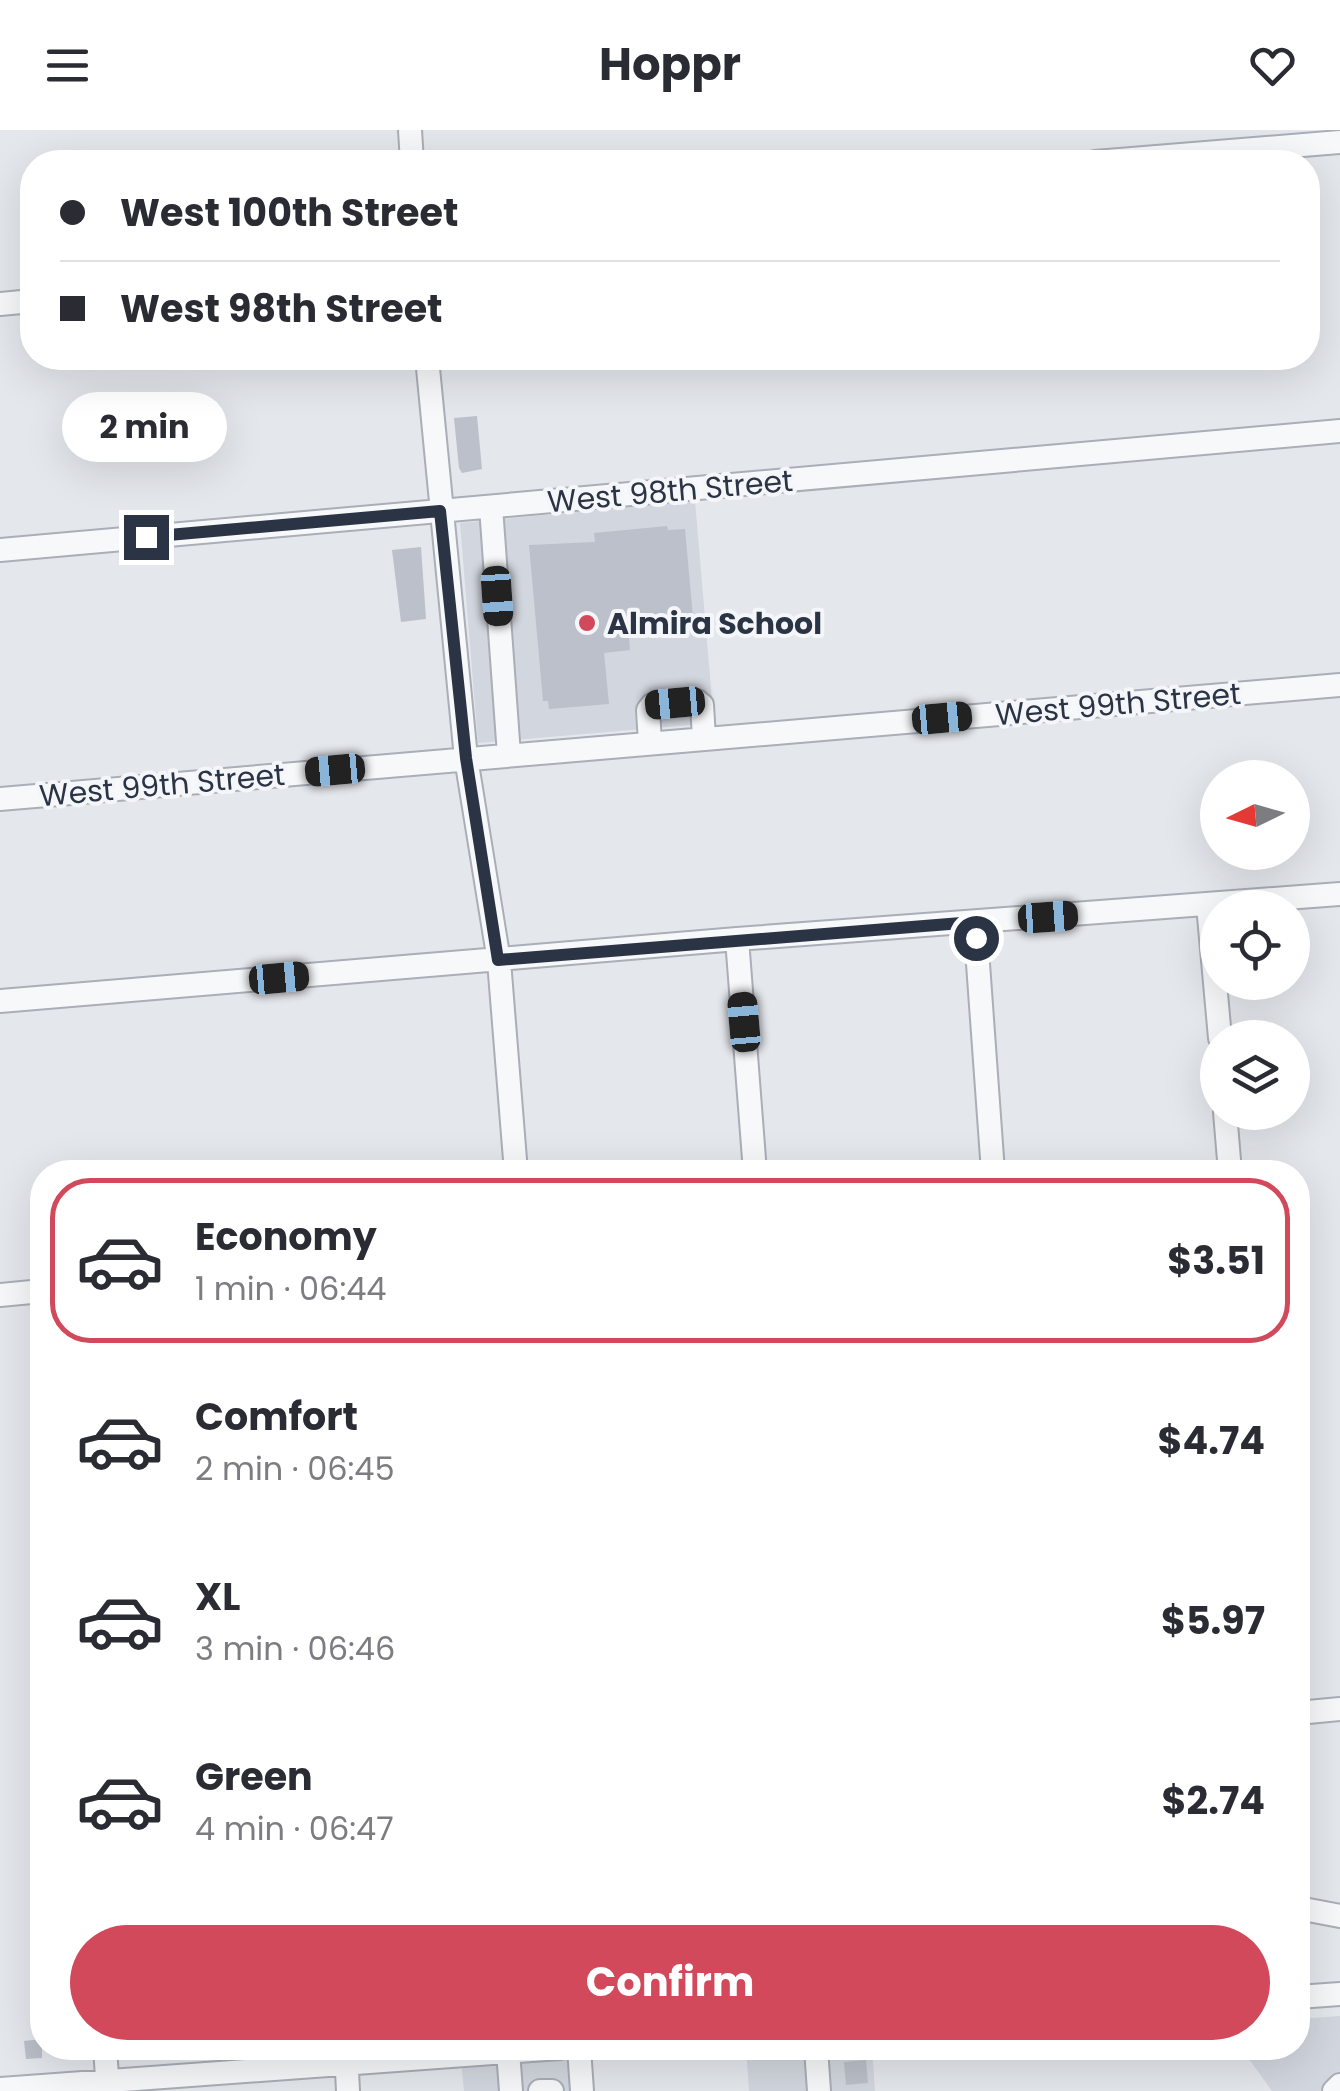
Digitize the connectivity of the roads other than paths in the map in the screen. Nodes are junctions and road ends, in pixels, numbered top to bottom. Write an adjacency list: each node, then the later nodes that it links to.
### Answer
1 (1340, 142): 2 (street)
2 (1242, 150)
3 (428, 370): 6 (street)
4 (1340, 431): 5 (street, West 98th Street)
5 (491, 507): 6 (street, West 98th Street); 11 (street)
6 (440, 511): 7 (street, West 98th Street); 12 (street)
7 (0, 550)
8 (1340, 685): 9 (street, West 99th Street)
9 (704, 738): 10 (street, West 99th Street); 10 (street)
10 (650, 743): 11 (street, West 99th Street)
11 (509, 754): 12 (street, West 99th Street)
12 (466, 758): 13 (street, West 99th Street); 19 (street)
13 (0, 799)
14 (1340, 894): 15 (street)
15 (1310, 896)
16 (1200, 906): 17 (street)
17 (974, 922): 18 (street); 24 (street)
18 (737, 939): 19 (street); 23 (street)
19 (498, 960): 20 (street); 22 (street)
20 (0, 1000)
21 (1226, 1130): 25 (street)
22 (515, 1160)
23 (754, 1160)
24 (992, 1160)
25 (1229, 1160)
26 (30, 1292): 27 (street)
27 (0, 1295)
28 (1340, 1709): 29 (street)
29 (1310, 1712)
30 (1310, 1910): 31 (street)
31 (1340, 1916)
32 (1340, 1994): 33 (street)
33 (1310, 1996)
34 (106, 2060): 41 (street)
35 (308, 2060): 41 (street)
36 (346, 2060): 43 (street)
37 (509, 2060): 44 (street)
38 (579, 2060): 47 (street)
39 (817, 2060): 48 (street)
40 (1340, 2085): 49 (street)
41 (108, 2086): 42 (street)
42 (0, 2089)
43 (348, 2091)
44 (511, 2091)
45 (540, 2091): 46 (street)
46 (552, 2091)
47 (582, 2091)
48 (818, 2091)
49 (1334, 2091)

